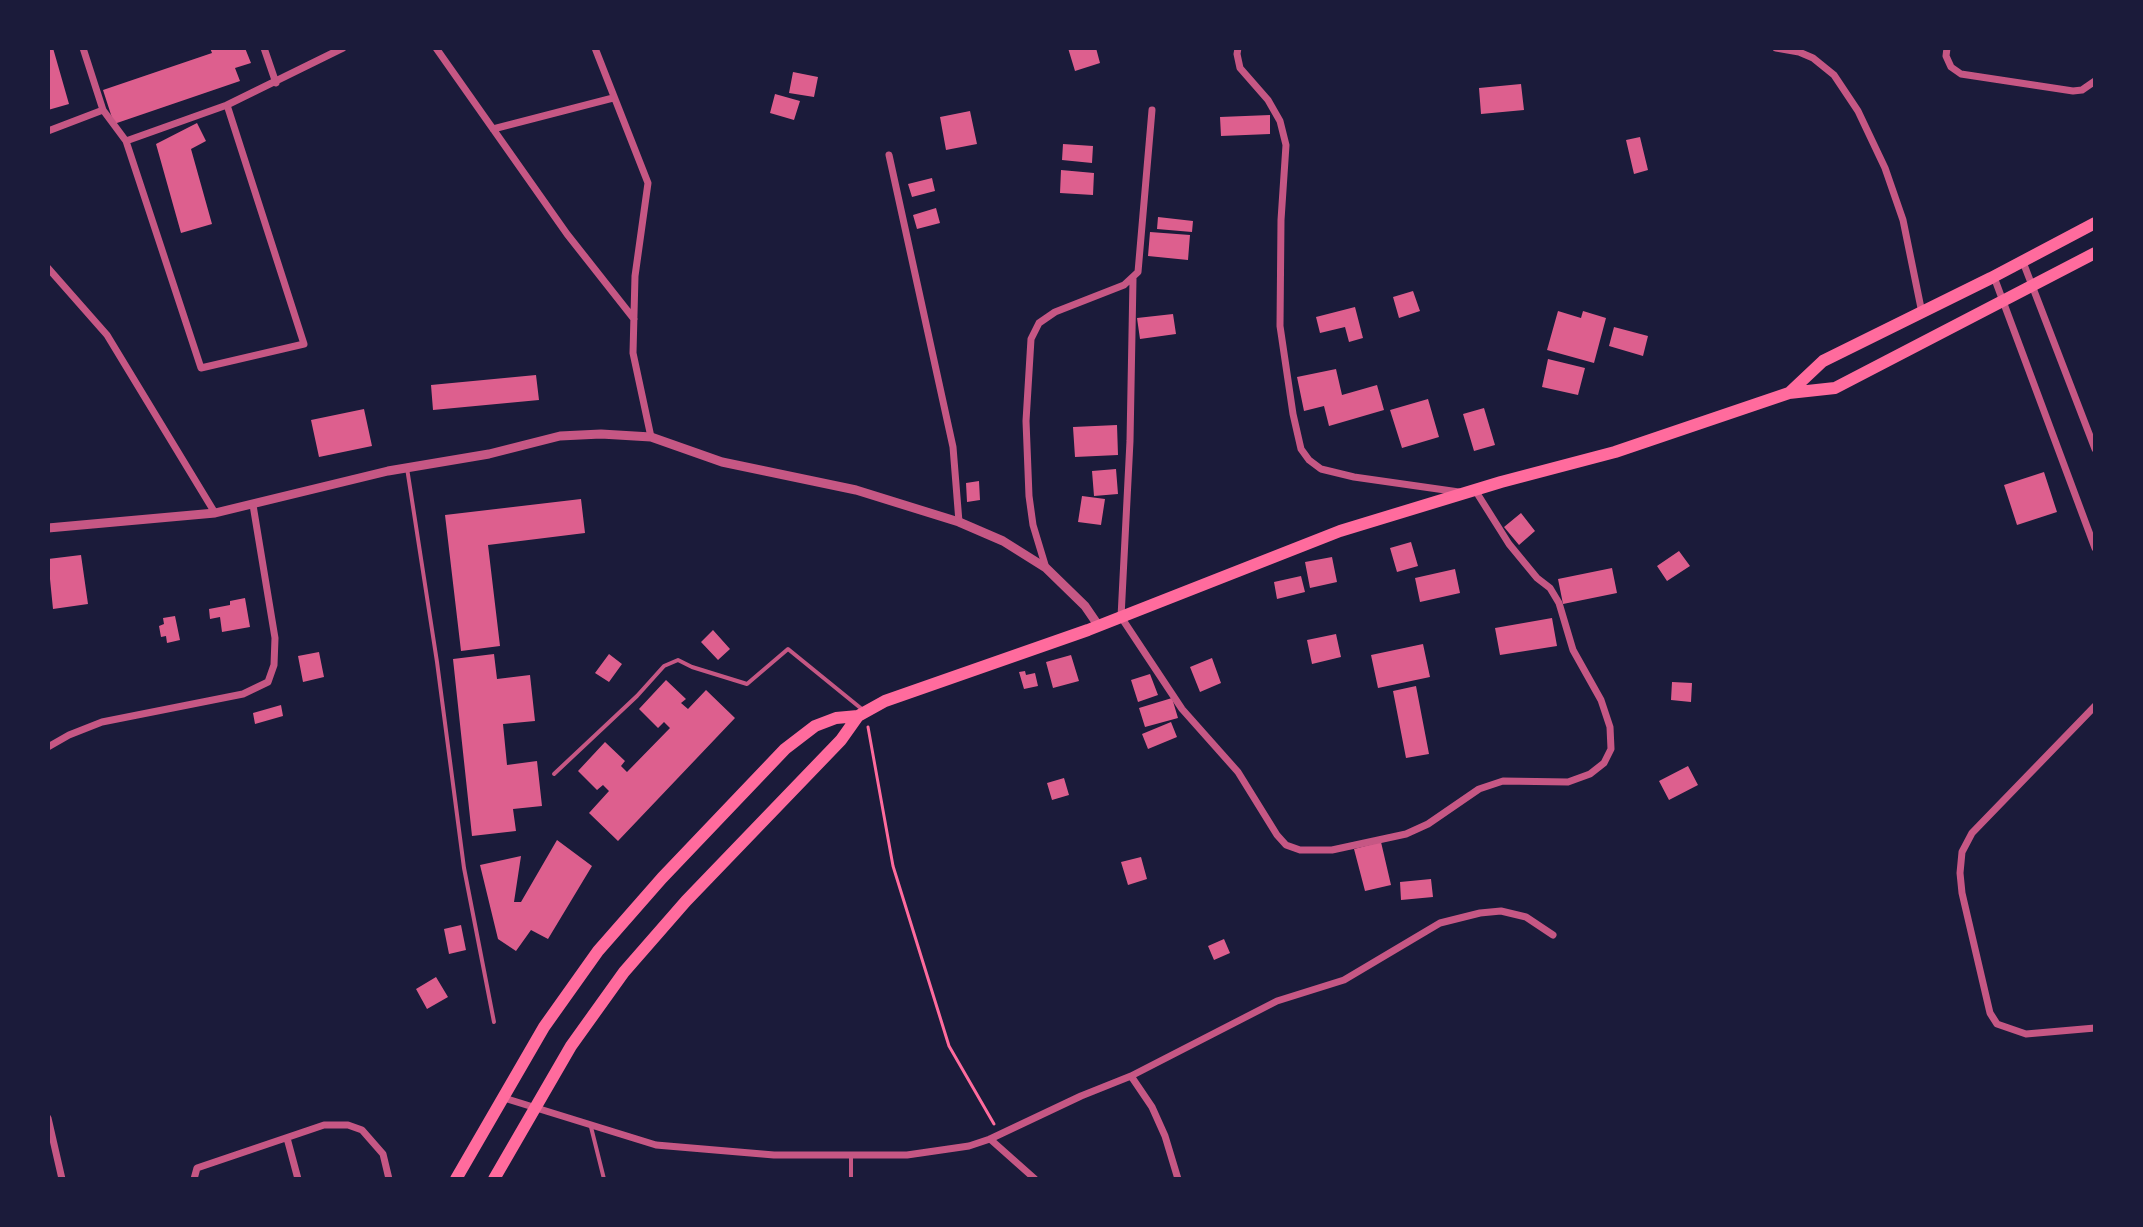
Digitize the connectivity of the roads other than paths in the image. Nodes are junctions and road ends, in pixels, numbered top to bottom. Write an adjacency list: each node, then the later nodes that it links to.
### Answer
1 (83, 48): 13 (street)
2 (264, 48): 10 (street)
3 (343, 48): 10 (street)
4 (436, 48): 15 (street)
5 (595, 48): 11 (street)
6 (1238, 48): 33 (street)
7 (1776, 48): 27 (street)
8 (1947, 48): 9 (street)
9 (2095, 81)
10 (276, 83): 12 (street)
11 (613, 98): 15 (street); 28 (street)
12 (227, 105): 17 (street); 17 (street)
13 (103, 110): 16 (street); 17 (street)
14 (1152, 110): 24 (street)
15 (493, 129): 28 (street)
16 (48, 131)
17 (126, 141)
18 (889, 155): 36 (street)
19 (2095, 223): 21 (main road)
20 (2095, 253): 25 (main road)
21 (2023, 262): 23 (main road); 25 (street)
22 (48, 268): 35 (street)
23 (1994, 277): 26 (street); 27 (main road)
24 (1133, 279): 39 (street); 40 (street)
25 (2033, 286): 26 (main road); 31 (street)
26 (2003, 302): 29 (main road); 38 (street)
27 (1922, 313): 29 (main road)
28 (634, 319): 30 (street)
29 (1789, 393): 33 (main road)
30 (651, 437): 32 (street); 36 (street)
31 (2095, 449)
32 (407, 468): 34 (street); 47 (lane)
33 (1470, 491): 40 (main road); 40 (street)
34 (253, 505): 35 (street); 44 (street)
35 (215, 513): 37 (street)
36 (959, 522): 39 (street)
37 (48, 528)
38 (2095, 548)
39 (1046, 568): 41 (street)
40 (1121, 617): 41 (main road)
41 (1098, 625): 43 (main road)
42 (2095, 706): 48 (street)
43 (862, 714): 45 (lane); 50 (main road); 51 (main road)
44 (48, 747)
45 (554, 774)
46 (1553, 935): 49 (street)
47 (494, 1022)
48 (2095, 1028)
49 (1131, 1076): 55 (street); 66 (street)
50 (504, 1098): 51 (street); 61 (main road)
51 (536, 1108): 53 (street); 62 (main road)
52 (48, 1118): 57 (street)
53 (591, 1125): 56 (street); 63 (lane)
54 (287, 1138): 58 (street); 59 (street); 60 (street)
55 (990, 1139): 56 (street); 65 (street)
56 (851, 1155): 64 (lane)
57 (62, 1179)
58 (194, 1179)
59 (298, 1179)
60 (389, 1179)
61 (456, 1179)
62 (494, 1179)
63 (604, 1179)
64 (851, 1179)
65 (1035, 1179)
66 (1178, 1179)

